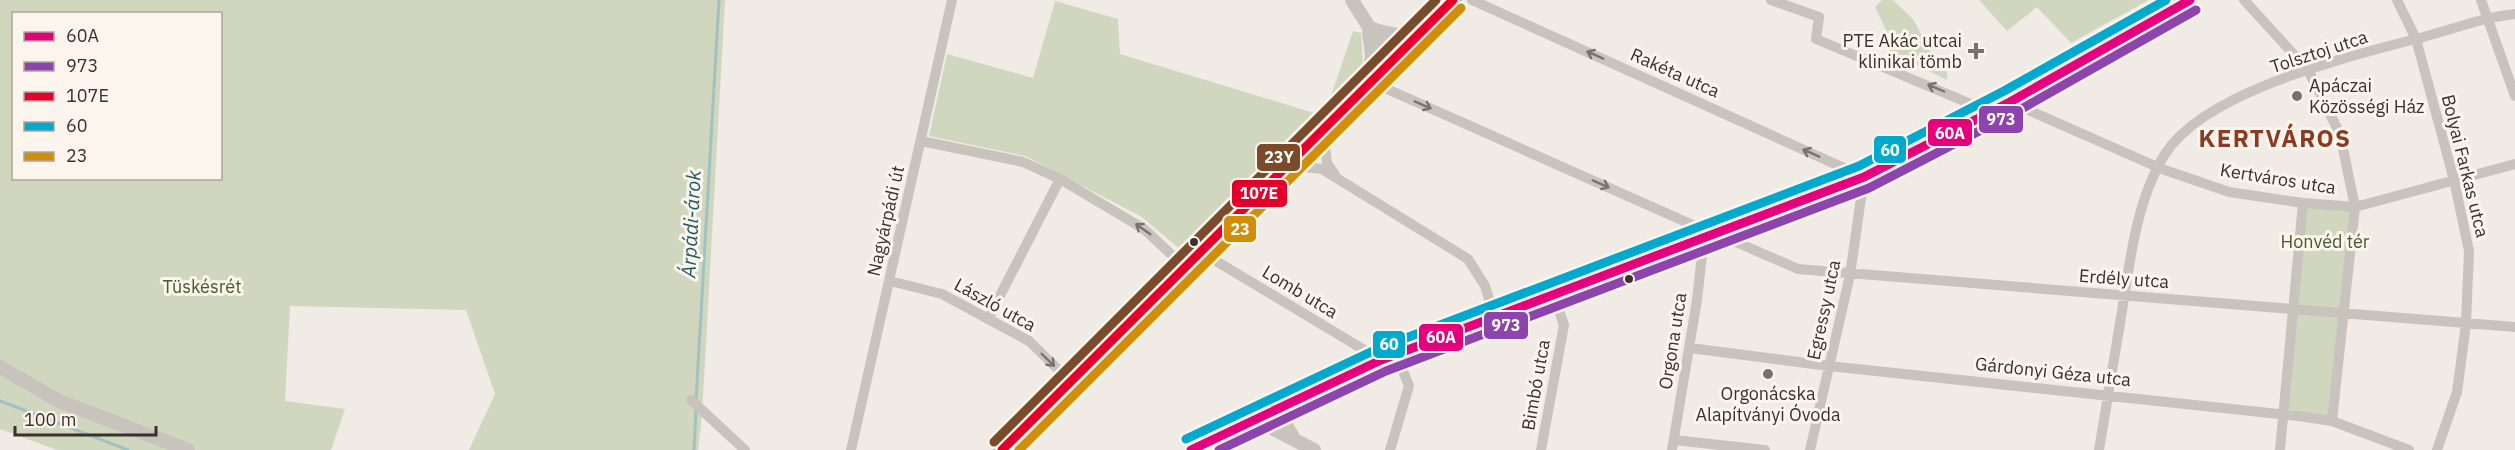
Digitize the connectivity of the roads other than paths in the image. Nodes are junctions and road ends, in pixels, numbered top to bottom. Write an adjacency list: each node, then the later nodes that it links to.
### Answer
1 (952, 0): 22 (street, Nagyárpádi út)
2 (1352, 0): 12 (street)
3 (1453, 0): 13 (main road)
4 (1472, 0): 26 (street, Rakéta utca, one-way to 4)
5 (1771, 0): 20 (street, one-way to 5)
6 (2190, 0): 19 (street)
7 (2244, 0): 16 (street)
8 (2397, 0): 14 (street, Bolyai Farkas utca)
9 (2481, 0): 11 (street)
10 (2515, 14): 11 (street, Tolsztoj utca)
11 (2488, 20): 14 (street, Tolsztoj utca); 18 (street)
12 (1369, 28): 13 (street); 15 (street); 17 (street)
13 (1423, 29): 15 (main road)
14 (2416, 39): 16 (street, Tolsztoj utca); 28 (street, Bolyai Farkas utca)
15 (1390, 61): 17 (main road)
16 (2308, 70): 24 (street, Tolsztoj utca); 31 (street)
17 (1369, 81): 21 (main road); 32 (street, one-way to 32)
18 (2515, 96)
19 (2010, 102): 20 (street); 24 (street, Kertváros utca)
20 (1990, 112): 26 (street)
21 (1323, 129): 25 (main road); 29 (street)
22 (921, 141): 27 (street); 37 (street, Nagyárpádi út)
23 (2515, 164): 28 (street, Kertváros utca)
24 (2158, 167): 30 (street, Kertváros utca); 39 (street, Tolsztoj utca)
25 (1278, 175): 29 (street); 34 (main road)
26 (1864, 177): 32 (street); 36 (street, Egressy utca)
27 (1060, 179): 35 (street, one-way to 27); 43 (street)
28 (2454, 180): 31 (street, Kertváros utca); 44 (street, Bolyai Farkas utca)
29 (1351, 188): 42 (street)
30 (2303, 203): 31 (street, Kertváros utca); 40 (street)
31 (2355, 207): 41 (street)
32 (1709, 235): 38 (street); 46 (street, Orgona utca)
33 (1736, 242): 36 (street, Erdély utca)
34 (1201, 252): 35 (main road); 48 (street, Lomb utca)
35 (1186, 268): 51 (main road)
36 (1850, 274): 39 (street, Erdély utca); 49 (street, Egressy utca)
37 (890, 281): 43 (street, László utca); 62 (street, Nagyárpádi út)
38 (1553, 292): 42 (street); 67 (street, Bimbó utca)
39 (2124, 295): 40 (street, Erdély utca); 52 (street, Tolsztoj utca)
40 (2294, 309): 41 (street, Erdély utca); 55 (street)
41 (2343, 312): 44 (street, Erdély utca); 57 (street)
42 (1494, 315): 47 (street)
43 (988, 319): 51 (street, László utca, one-way to 51)
44 (2466, 324): 45 (street, Erdély utca); 73 (street, Bolyai Farkas utca)
45 (2515, 327)
46 (1690, 348): 49 (street, Gárdonyi Géza utca); 59 (street, Orgona utca)
47 (1396, 354): 48 (street); 66 (street)
48 (1381, 360): 54 (street)
49 (1829, 366): 52 (street, Gárdonyi Géza utca); 69 (street, Egressy utca)
50 (0, 367): 60 (street)
51 (1071, 382): 63 (main road)
52 (2108, 394): 55 (street, Gárdonyi Géza utca); 70 (street, Tolsztoj utca)
53 (695, 403): 61 (street)
54 (1283, 404): 56 (street); 58 (street)
55 (2284, 414): 57 (street, Gárdonyi Géza utca); 71 (street)
56 (1250, 420): 58 (street); 64 (street)
57 (2332, 421): 72 (street, Gárdonyi Géza utca)
58 (1297, 441): 65 (street)
59 (1673, 445): 68 (street)
60 (188, 450)
61 (745, 450)
62 (851, 450)
63 (1002, 450)
64 (1191, 450)
65 (1314, 450)
66 (1390, 450)
67 (1541, 450)
68 (1765, 450)
69 (1810, 450)
70 (2099, 450)
71 (2280, 450)
72 (2409, 450)
73 (2437, 450)

